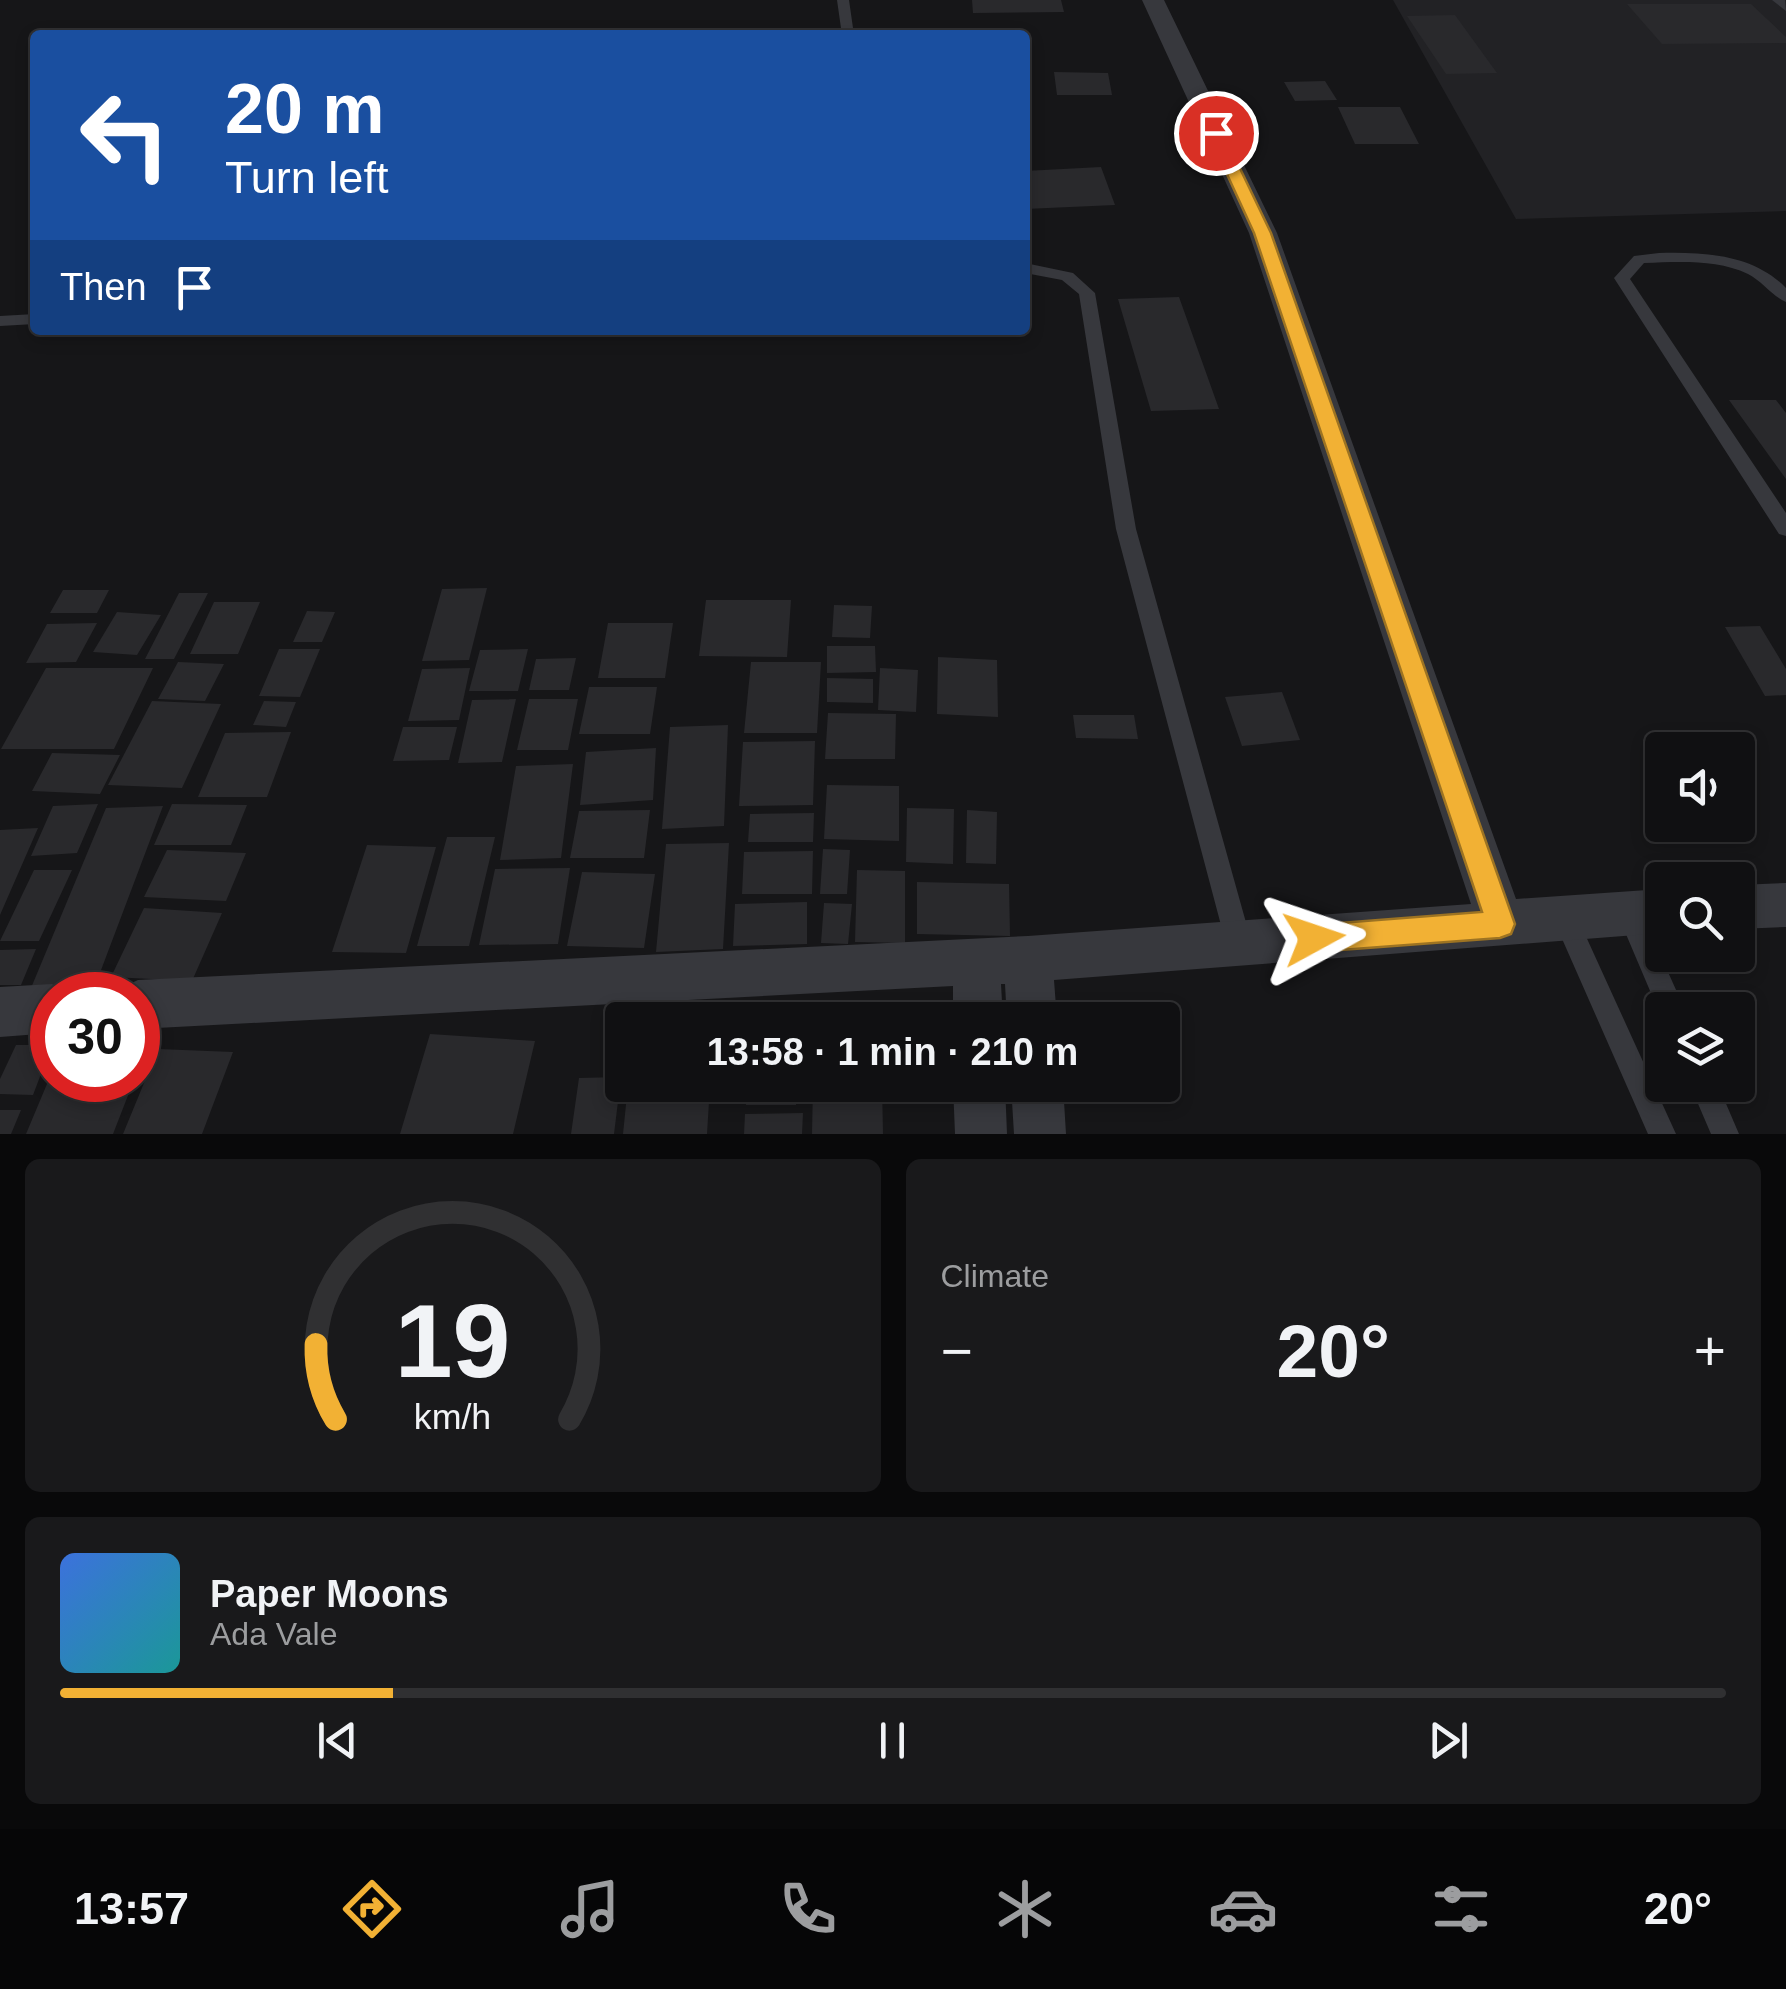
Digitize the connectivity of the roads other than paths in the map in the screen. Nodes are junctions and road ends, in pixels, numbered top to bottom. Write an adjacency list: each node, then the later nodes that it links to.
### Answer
1 (843, 0): 5 (lane)
2 (1153, 0): 15 (street)
3 (1778, 0): 4 (lane)
4 (1786, 6)
5 (847, 30)
6 (1030, 269): 16 (lane)
7 (1786, 297): 10 (lane)
8 (30, 319): 9 (lane)
9 (0, 322)
10 (1786, 529)
11 (1786, 904): 12 (street)
12 (1755, 906)
13 (1645, 912): 14 (street)
14 (1563, 914): 15 (street); 29 (lane)
15 (1500, 924): 16 (street)
16 (1239, 944): 17 (street)
17 (1028, 959): 18 (street); 20 (street)
18 (976, 962): 19 (street); 21 (street)
19 (977, 1002)
20 (1031, 1002)
21 (160, 1004)
22 (30, 1011): 23 (street)
23 (0, 1012)
24 (979, 1102): 27 (street)
25 (1038, 1102): 28 (street)
26 (1711, 1102): 30 (lane)
27 (980, 1134)
28 (1040, 1134)
29 (1662, 1134)
30 (1725, 1134)

